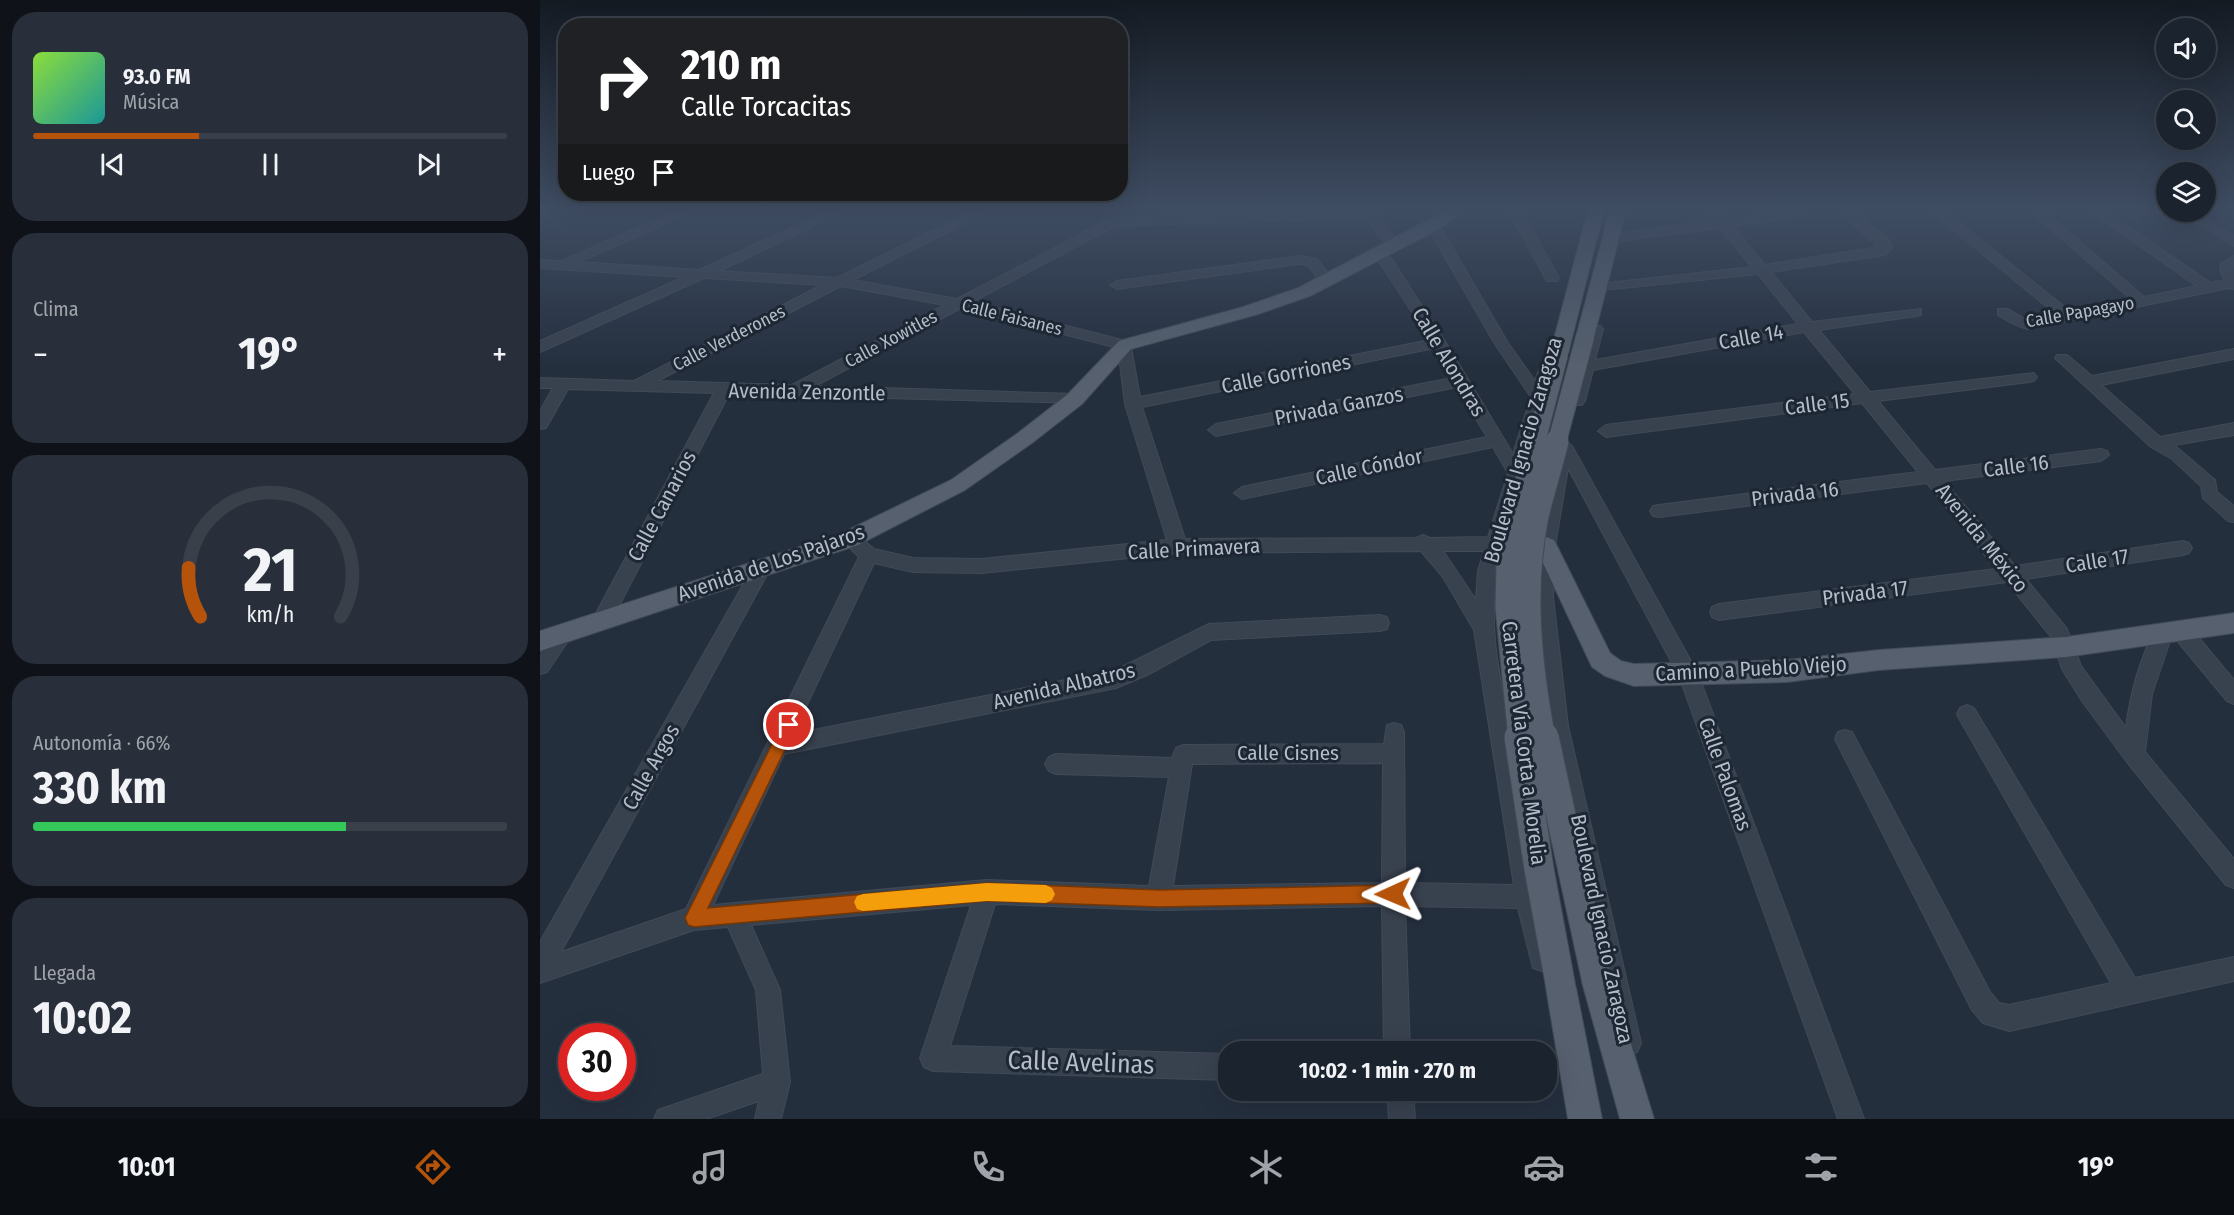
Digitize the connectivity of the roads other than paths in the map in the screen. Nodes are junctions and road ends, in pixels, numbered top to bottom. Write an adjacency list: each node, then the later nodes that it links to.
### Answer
1 (569, 262): 20 (street)
2 (729, 262): 23 (street)
3 (879, 262): 26 (street, Calle Verderones)
4 (1035, 262): 33 (street, Calle Xowitles)
5 (1283, 262): 28 (street)
6 (1312, 262): 25 (street)
7 (1359, 262): 25 (main road)
8 (1394, 262): 38 (street, Calle Alondras)
9 (1454, 262): 52 (street)
10 (1543, 262): 24 (street)
11 (1583, 262): 31 (main road, Boulevard Ignacio Zaragoza)
12 (1605, 262): 30 (main road, Boulevard Ignacio Zaragoza)
13 (1754, 262): 21 (street, Avenida México)
14 (1812, 262): 21 (street)
15 (2000, 262): 36 (street)
16 (2095, 262): 32 (street)
17 (2171, 262): 29 (street)
18 (2231, 262): 27 (street)
19 (540, 264): 20 (street, Calle Faisanes)
20 (562, 265): 22 (street); 23 (street, Calle Faisanes)
21 (1760, 270): 30 (street); 37 (street, Avenida México)
22 (540, 274)
23 (704, 274): 26 (street, Calle Faisanes); 40 (street)
24 (1552, 278)
25 (1326, 280): 39 (main road)
26 (839, 282): 33 (street, Calle Faisanes); 49 (street, Calle Verderones)
27 (2233, 284): 29 (street, Calle Papagayo)
28 (1117, 285)
29 (2209, 288): 32 (street, Calle Papagayo)
30 (1596, 297): 43 (street, Boulevard Ignacio Zaragoza); 115 (main road, Carretera Vía Corta a Morelia, bridge)
31 (1573, 299): 52 (street, Boulevard Ignacio Zaragoza); 114 (main road, Carretera Vía Corta a Morelia, bridge)
32 (2141, 302): 36 (street, Calle Papagayo)
33 (957, 303): 39 (street, Calle Faisanes); 51 (street, Calle Xowitles)
34 (1916, 312): 37 (street, Calle 14)
35 (2003, 312): 36 (street, Calle Papagayo)
36 (2067, 316)
37 (1807, 327): 43 (street, Calle 14); 53 (street, Avenida México)
38 (1439, 343): 45 (street, Calle Alondras); 55 (street, Calle Gorriones)
39 (1125, 345): 54 (main road, Avenida de Los Pajaros); 55 (street)
40 (540, 347)
41 (2234, 354): 46 (street)
42 (2062, 358): 46 (street)
43 (1587, 366): 62 (street, Boulevard Ignacio Zaragoza)
44 (2029, 377): 53 (street, Calle 15)
45 (1461, 381): 58 (street, Privada Ganzos); 60 (street, Calle Alondras)
46 (2089, 382): 61 (street)
47 (540, 383): 48 (street, Avenida Zenzontle)
48 (563, 385): 49 (street, Avenida Zenzontle); 56 (street)
49 (634, 387): 50 (street, Avenida Zenzontle)
50 (723, 390): 51 (street, Avenida Zenzontle); 79 (street, Calle Canarios)
51 (794, 391): 54 (street, Avenida Zenzontle)
52 (1538, 396): 64 (street, Boulevard Ignacio Zaragoza)
53 (1865, 398): 59 (street, Calle 15); 65 (street, Avenida México)
54 (1075, 399): 69 (main road, Avenida de Los Pajaros)
55 (1132, 404): 72 (street)
56 (540, 423)
57 (2234, 429): 61 (street)
58 (1216, 430)
59 (1606, 431)
60 (1496, 441): 64 (street, Calle Alondras); 66 (street, Calle Cóndor)
61 (2157, 443): 68 (street)
62 (1564, 446): 73 (street, Boulevard Ignacio Zaragoza); 87 (street, Calle Palomas)
63 (2101, 455): 65 (street, Calle 16)
64 (1516, 473): 71 (street, Boulevard Ignacio Zaragoza)
65 (1931, 476): 67 (street, Privada 16); 77 (street, Avenida México)
66 (1242, 493)
67 (1659, 511)
68 (2234, 516)
69 (850, 539): 75 (street, Calle Primavera); 76 (main road, Avenida de Los Pajaros)
70 (1423, 543): 71 (street, Calle Primavera); 72 (street, Calle Primavera); 82 (street)
71 (1494, 543): 73 (street, Calle Primavera); 82 (street, Boulevard Ignacio Zaragoza)
72 (1178, 546): 75 (street, Calle Primavera)
73 (1546, 546): 87 (main road, Camino a Pueblo Viejo); 115 (street, Boulevard Ignacio Zaragoza)
74 (2183, 548): 77 (street, Calle 17)
75 (869, 555): 91 (street)
76 (762, 567): 79 (main road, Avenida de Los Pajaros); 102 (street, Calle Argos)
77 (2011, 574): 78 (street, Privada 17); 85 (street, Avenida México)
78 (1719, 612)
79 (601, 622): 84 (main road, Avenida de Los Pajaros)
80 (1380, 623): 91 (street, Avenida Albatros)
81 (2234, 623): 83 (main road, Camino a Pueblo Viejo)
82 (1483, 629): 98 (street, Boulevard Ignacio Zaragoza)
83 (2172, 634): 85 (main road, Camino a Pueblo Viejo); 88 (street); 92 (street)
84 (551, 638): 86 (street)
85 (2066, 647): 87 (main road, Camino a Pueblo Viejo); 92 (street, Avenida México)
86 (540, 666)
87 (1688, 674): 116 (street, Calle Palomas)
88 (2234, 694)
89 (1967, 714): 105 (street)
90 (1845, 739): 105 (street)
91 (779, 746): 101 (street)
92 (2134, 755): 95 (street, Avenida México)
93 (1181, 762): 94 (street, Calle Cisnes); 97 (street, Calle Cisnes); 99 (street)
94 (1056, 764)
95 (2234, 877)
96 (987, 892): 99 (street); 100 (street); 107 (street, Calle Avelinas)
97 (1393, 894): 98 (street); 99 (street); 106 (street, Calle Cisnes)
98 (1527, 897): 113 (street, Boulevard Ignacio Zaragoza)
99 (1159, 898)
100 (734, 913): 101 (street); 108 (street)
101 (694, 918): 104 (street)
102 (540, 966)
103 (2234, 969): 105 (street)
104 (540, 971)
105 (2129, 991)
106 (1397, 1041)
107 (1218, 1067)
108 (777, 1082): 110 (street); 111 (street)
109 (1401, 1101): 112 (street)
110 (667, 1119)
111 (768, 1119)
112 (1402, 1119)
113 (1579, 1119)
114 (1585, 1119)
115 (1639, 1119)
116 (1851, 1119)

